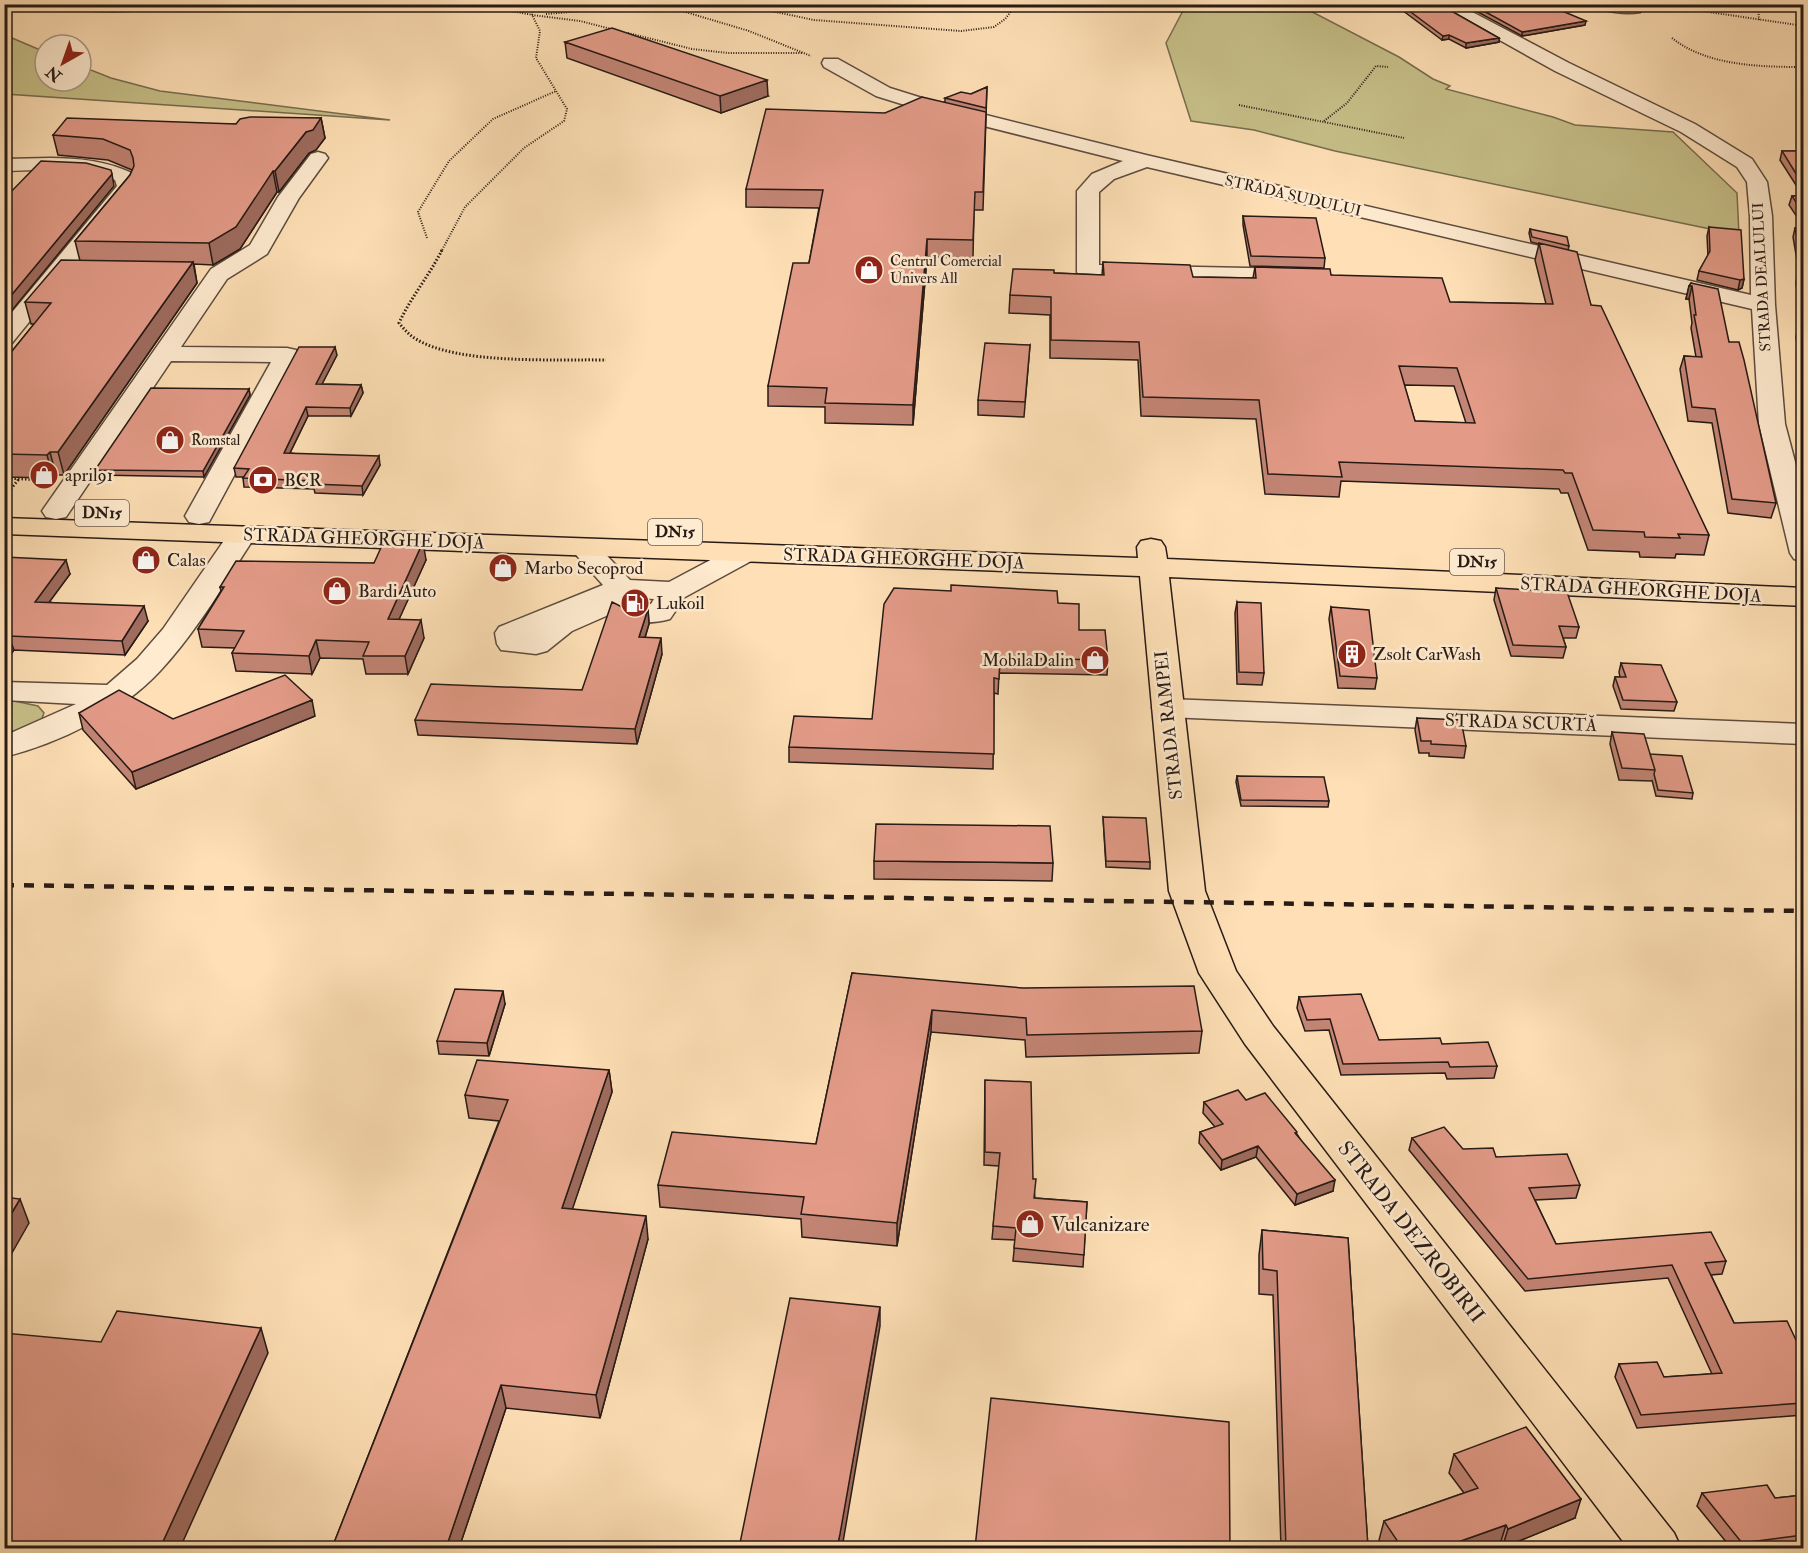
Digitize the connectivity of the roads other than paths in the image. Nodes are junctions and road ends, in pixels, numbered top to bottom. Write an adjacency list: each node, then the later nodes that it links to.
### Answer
1 (1443, 4): 13 (street, STRADA DEALULUI)
2 (1495, 4): 3 (street)
3 (1584, 4)
4 (1601, 4): 5 (street)
5 (1634, 8)
6 (831, 63): 8 (street, STRADA SUDULUI)
7 (318, 158): 15 (street)
8 (1146, 161): 12 (street); 13 (street, STRADA SUDULUI)
9 (4, 165): 10 (street)
10 (61, 272): 11 (street); 14 (street)
11 (84, 272)
12 (1320, 277)
13 (1762, 305): 22 (street, STRADA DEALULUI)
14 (4, 338)
15 (164, 354): 17 (street); 18 (street)
16 (4, 509): 17 (main road, STRADA GHEORGHE DOJA / DN15)
17 (56, 511): 18 (main road, STRADA GHEORGHE DOJA / DN15)
18 (199, 516): 24 (main road, STRADA GHEORGHE DOJA / DN15)
19 (4, 526): 20 (main road, STRADA GHEORGHE DOJA / DN15)
20 (242, 535): 21 (main road, STRADA GHEORGHE DOJA / DN15); 28 (street)
21 (583, 547): 23 (main road, STRADA GHEORGHE DOJA / DN15); 23 (street)
22 (1803, 553)
23 (743, 554): 24 (main road, STRADA GHEORGHE DOJA / DN15)
24 (1152, 558): 25 (main road, STRADA GHEORGHE DOJA / DN15); 26 (main road, STRADA GHEORGHE DOJA / DN15); 29 (main road, STRADA RAMPEI)
25 (1803, 578)
26 (1803, 597)
27 (4, 691): 28 (street)
28 (111, 696): 31 (street)
29 (1168, 708): 30 (street, STRADA SCURTĂ); 32 (main road, STRADA RAMPEI)
30 (1803, 734)
31 (4, 747)
32 (1191, 902): 33 (main road, STRADA DEZROBIRII)
33 (1657, 1548)

